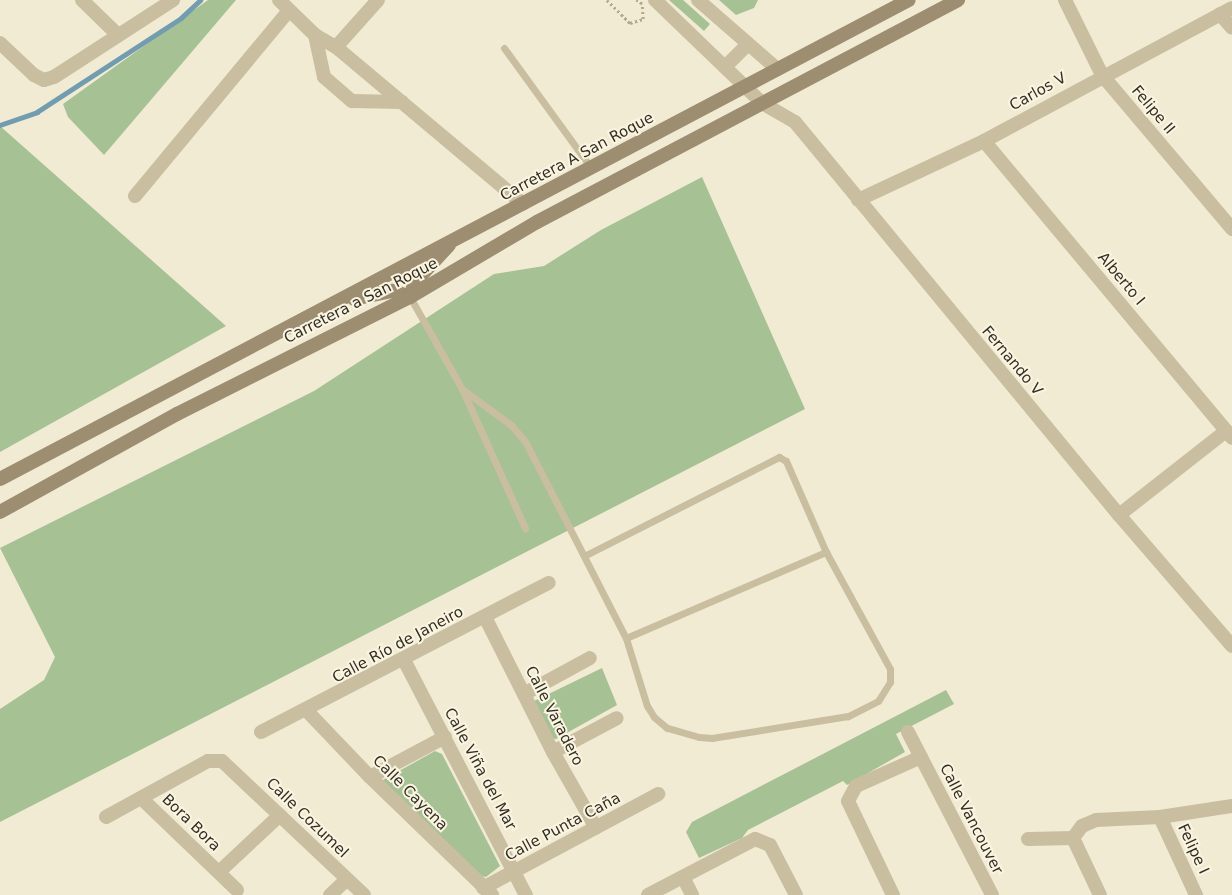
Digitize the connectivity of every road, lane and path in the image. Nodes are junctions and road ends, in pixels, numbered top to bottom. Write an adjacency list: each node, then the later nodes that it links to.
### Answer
1 (82, 0): 15 (street)
2 (173, 0): 15 (street)
3 (279, 0): 13 (street)
4 (378, 0): 19 (street)
5 (606, 0): 6 (path)
6 (636, 0)
7 (655, 0): 21 (street, Fernando V)
8 (698, 0): 18 (street)
9 (909, 0): 22 (main road, Carretera A San Roque)
10 (958, 0): 26 (main road)
11 (1065, 0): 23 (street, Felipe II)
12 (1226, 11): 14 (street); 23 (street, Carlos V)
13 (288, 12): 16 (street); 29 (street)
14 (1232, 28)
15 (118, 35): 17 (street)
16 (315, 35): 19 (street); 25 (street)
17 (0, 43)
18 (748, 44): 21 (street); 22 (street)
19 (336, 47): 25 (street)
20 (504, 48): 28 (lane)
21 (726, 66): 24 (street, Fernando V)
22 (776, 68): 24 (main road, Carretera A San Roque)
23 (1102, 75): 27 (street, Carlos V); 32 (street, Felipe II)
24 (745, 85): 26 (street, Fernando V); 28 (main road, Carretera A San Roque)
25 (402, 102): 31 (street)
26 (762, 103): 30 (street, Fernando V); 34 (main road, Carretera a San Roque)
27 (984, 140): 30 (street, Carlos V); 37 (street, Alberto I)
28 (592, 169): 31 (main road, Carretera A San Roque)
29 (135, 196)
30 (858, 200): 40 (street, Fernando V)
31 (523, 204): 33 (main road, Carretera A San Roque)
32 (1232, 229)
33 (450, 243): 34 (main road); 35 (main road, Carretera A San Roque)
34 (410, 297): 35 (main road); 36 (lane); 39 (main road, Carretera a San Roque)
35 (343, 299): 38 (main road, Carretera A San Roque)
36 (462, 389): 41 (lane); 43 (lane)
37 (1229, 434): 40 (street)
38 (0, 479)
39 (0, 512)
40 (1119, 515): 47 (street, Fernando V)
41 (525, 528)
42 (826, 552): 43 (lane); 46 (lane); 46 (lane)
43 (584, 556): 46 (lane)
44 (549, 583): 45 (street, Calle Río de Janeiro)
45 (486, 617): 49 (street, Calle Río de Janeiro); 50 (street, Calle Varadero)
46 (626, 638)
47 (1232, 646)
48 (590, 658): 50 (street)
49 (404, 660): 51 (street, Calle Río de Janeiro); 55 (street, Calle Viña del Mar)
50 (524, 694): 56 (street, Calle Varadero)
51 (307, 711): 53 (street, Calle Río de Janeiro); 59 (street, Calle Cayena)
52 (617, 718): 56 (street)
53 (261, 732)
54 (908, 732): 57 (street, Calle Vancouver)
55 (445, 737): 59 (street); 69 (street, Calle Viña del Mar)
56 (553, 752): 66 (street, Calle Varadero)
57 (921, 757): 81 (street); 82 (street, Calle Vancouver)
58 (228, 764): 61 (street, Bora Bora); 63 (street, Calle Cozumel)
59 (370, 777): 74 (street, Calle Cayena)
60 (658, 794): 66 (street, Calle Punta Caña)
61 (141, 798): 64 (street, Bora Bora); 70 (street, Bora Bora)
62 (1232, 806): 65 (street)
63 (280, 815): 70 (street, Bora Bora); 71 (street, Calle Cozumel)
64 (106, 816)
65 (1160, 817): 67 (street); 84 (street, Felipe I)
66 (596, 828): 69 (street, Calle Punta Caña)
67 (1073, 838): 68 (street); 83 (street)
68 (1028, 840)
69 (516, 870): 74 (street, Calle Punta Caña); 77 (street, Calle Viña del Mar)
70 (219, 872): 73 (street, Bora Bora)
71 (347, 878): 75 (street); 76 (street, Calle Cozumel)
72 (683, 878): 78 (street); 79 (street); 80 (street)
73 (237, 890)
74 (487, 892)
75 (330, 895)
76 (364, 895)
77 (526, 895)
78 (648, 895)
79 (692, 895)
80 (796, 895)
81 (893, 895)
82 (992, 895)
83 (1100, 895)
84 (1196, 895)

